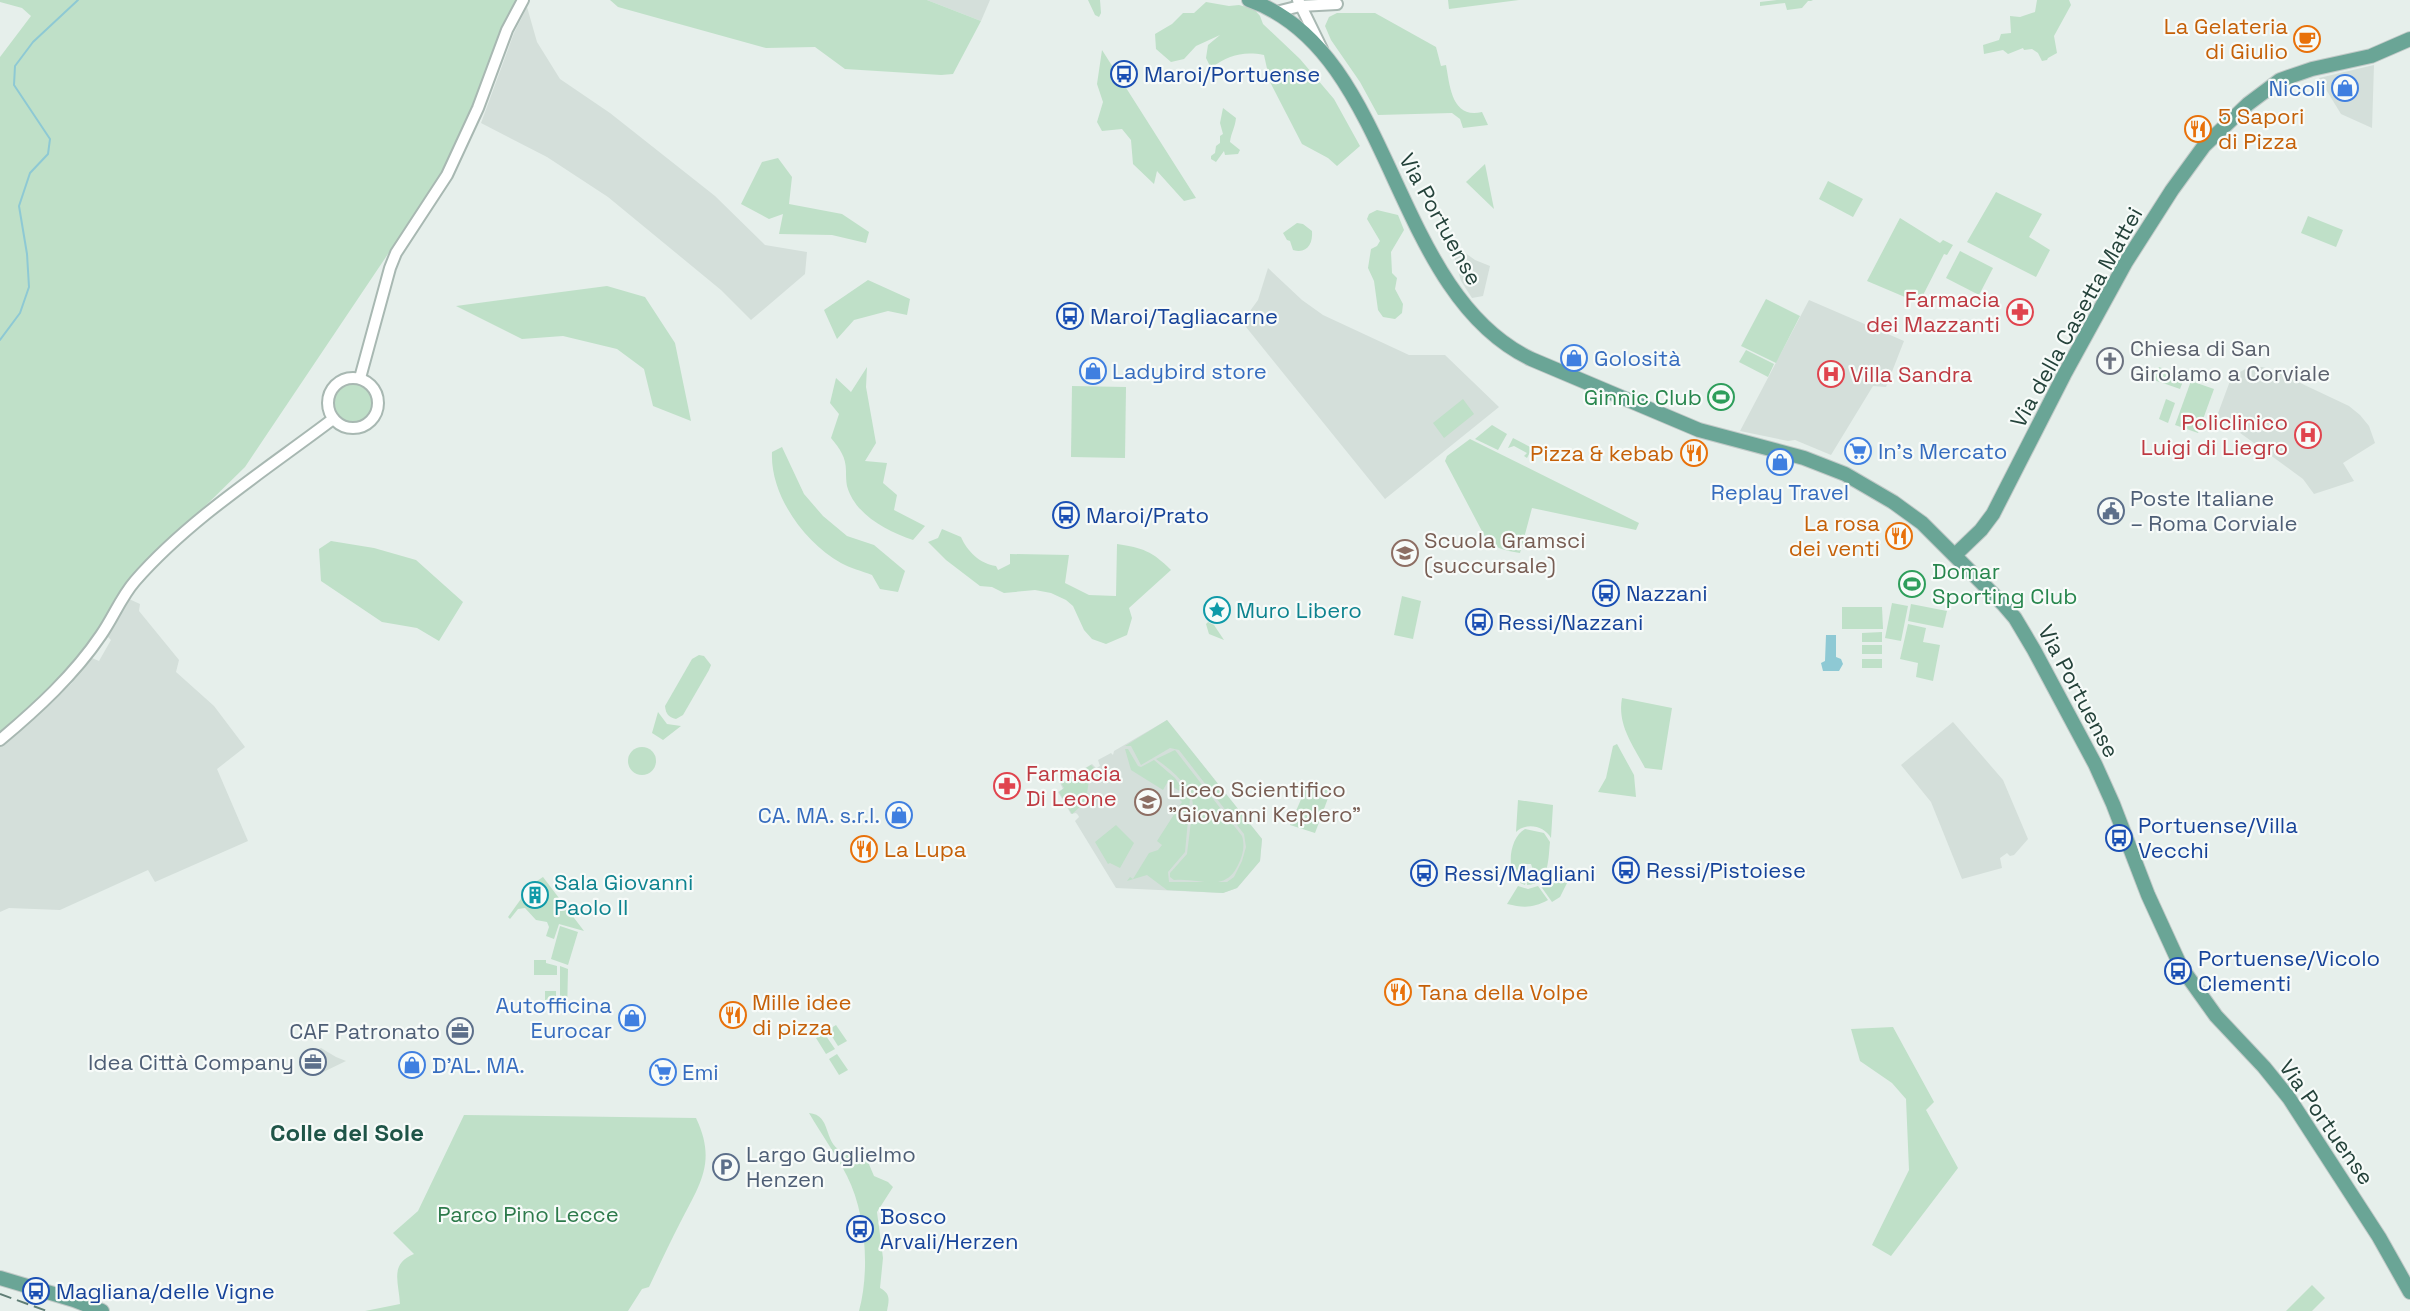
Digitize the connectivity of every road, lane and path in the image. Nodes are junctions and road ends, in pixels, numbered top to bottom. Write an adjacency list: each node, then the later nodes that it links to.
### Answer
1 (523, 0): 8 (street)
2 (1249, 0): 5 (main road, Via Portuense)
3 (1322, 0): 4 (street)
4 (1299, 3): 5 (street); 7 (street)
5 (1270, 6): 7 (main road, Via Portuense)
6 (2410, 39): 10 (main road, Via della Casetta Mattei)
7 (1328, 60): 10 (main road, Via Portuense)
8 (360, 378): 9 (street); 9 (street)
9 (333, 419): 11 (street)
10 (1955, 555): 13 (main road, Via Portuense)
11 (0, 740)
12 (0, 1278): 14 (main road)
13 (2410, 1292)
14 (102, 1311)

